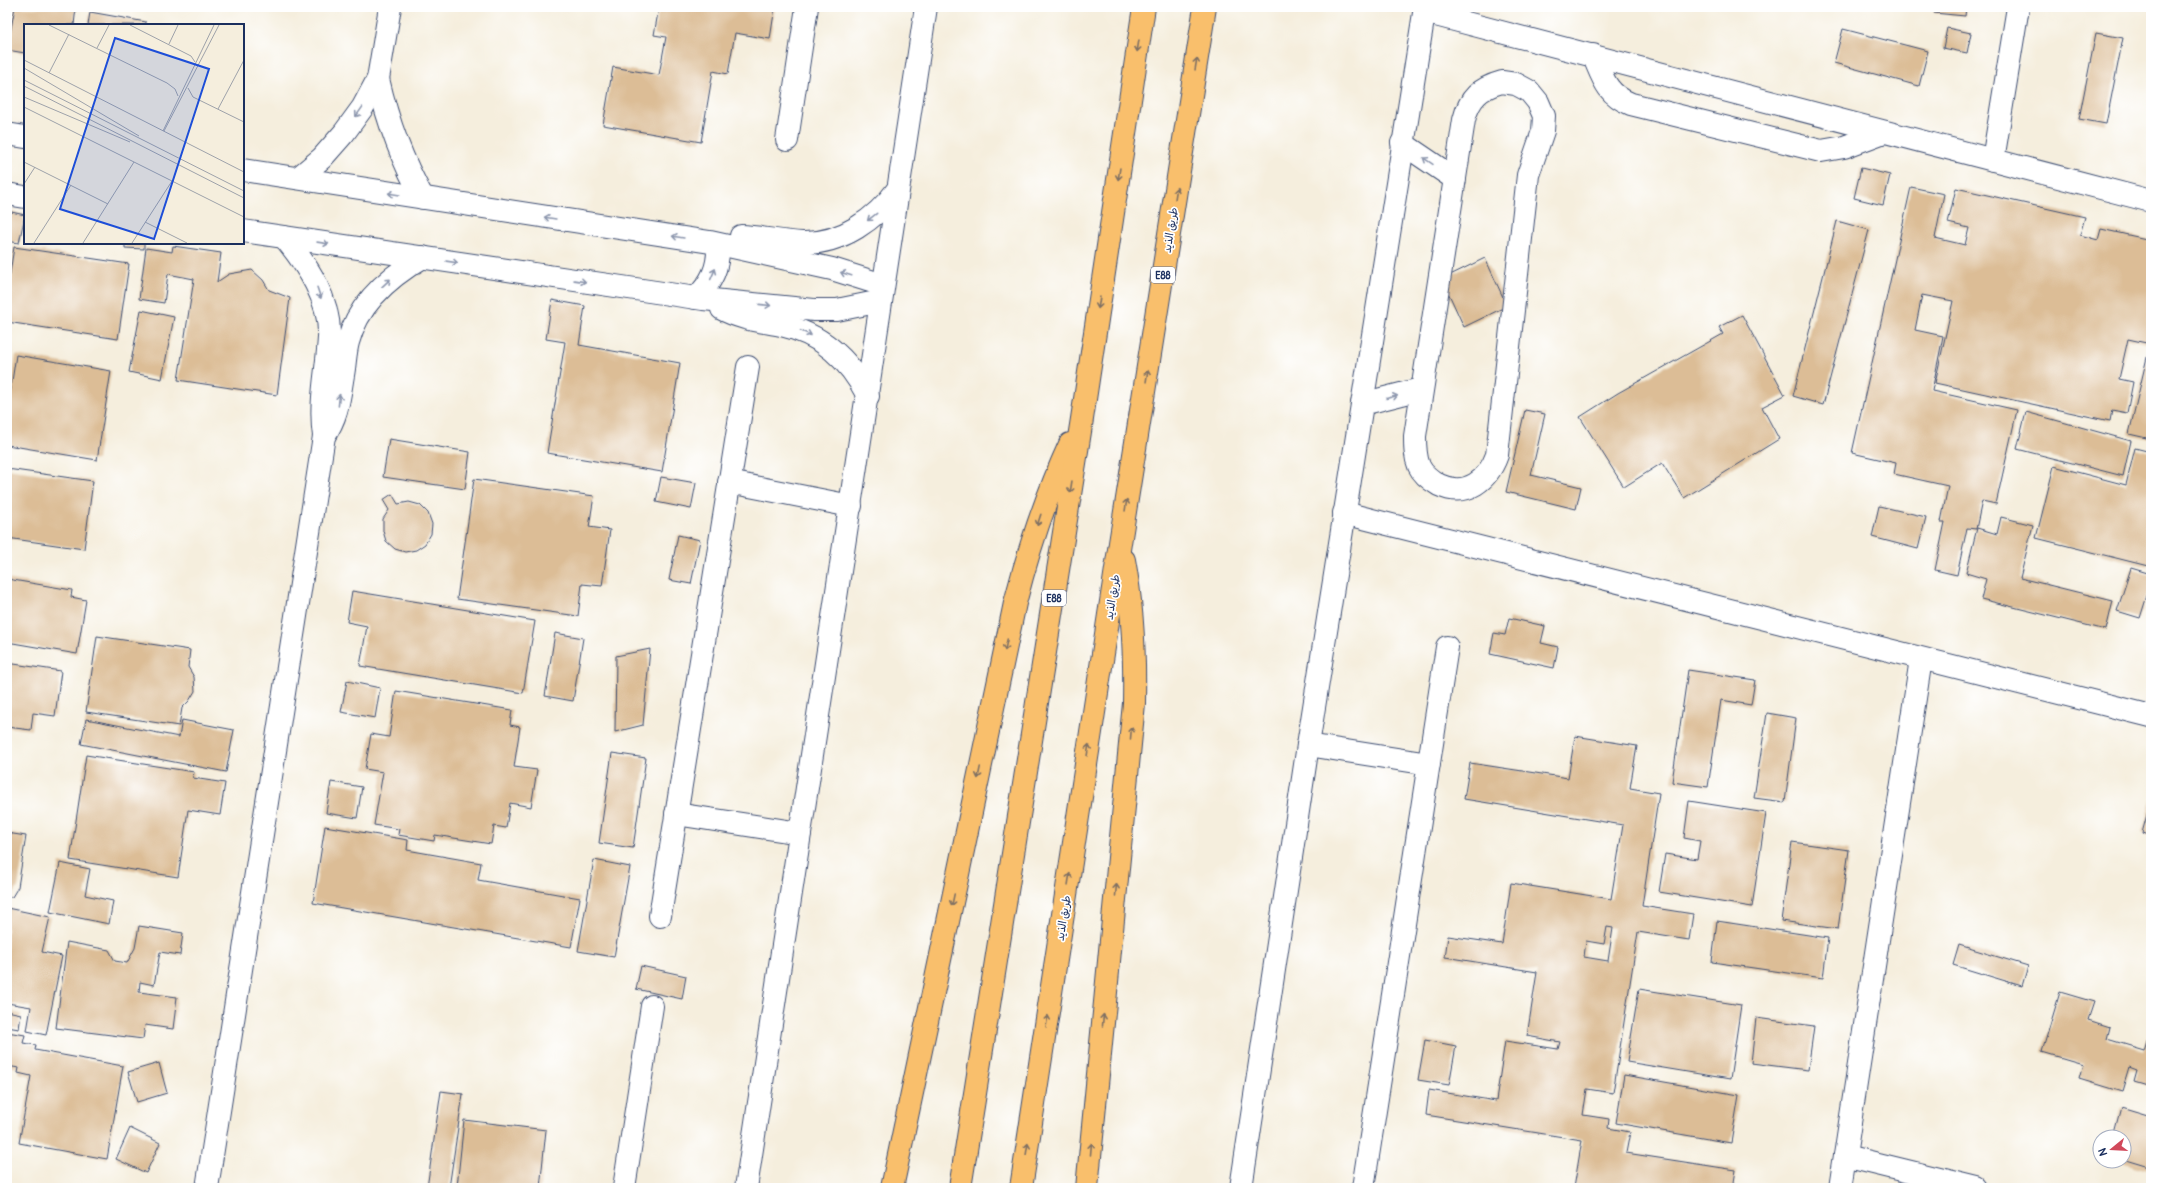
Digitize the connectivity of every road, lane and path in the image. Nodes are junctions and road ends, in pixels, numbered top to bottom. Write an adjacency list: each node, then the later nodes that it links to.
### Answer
1 (390, 7): 9 (street)
2 (807, 7): 13 (street)
3 (926, 7): 19 (street)
4 (1144, 7): 34 (highway, E88, one-way to 34)
5 (1206, 7): 39 (highway, طريق الذيد / E88, one-way to 5)
6 (2018, 7): 15 (street)
7 (1424, 9): 8 (street); 14 (street)
8 (1593, 55): 10 (street); 10 (street)
9 (378, 78): 17 (street, one-way to 17); 22 (street)
10 (1884, 132): 15 (street)
11 (7, 134): 12 (street)
12 (24, 137)
13 (787, 140)
14 (1402, 143): 18 (street, one-way to 14); 33 (street)
15 (1994, 160): 23 (street)
16 (244, 170): 17 (street)
17 (298, 178): 22 (street, one-way to 17)
18 (1455, 179): 31 (street); 31 (street)
19 (898, 189): 26 (street, one-way to 26); 28 (street)
20 (7, 194): 21 (street)
21 (24, 197)
22 (423, 198): 26 (street, one-way to 22)
23 (2151, 201)
24 (244, 231): 25 (street)
25 (284, 237): 27 (street, one-way to 27); 35 (street, one-way to 35)
26 (714, 243): 28 (street, one-way to 26); 29 (street, one-way to 26)
27 (423, 258): 29 (street, one-way to 29); 35 (street, one-way to 27)
28 (882, 293): 29 (street, one-way to 28); 32 (street)
29 (699, 298): 32 (street, one-way to 32)
30 (748, 367): 36 (street)
31 (1421, 389): 33 (street, one-way to 31)
32 (868, 396): 37 (street)
33 (1362, 404): 38 (street)
34 (1082, 420): 53 (highway, one-way to 53); 54 (highway, E88, one-way to 54)
35 (324, 436): 50 (street)
36 (729, 482): 37 (street); 45 (street)
37 (851, 506): 46 (street)
38 (1344, 513): 41 (street); 43 (street)
39 (1120, 543): 55 (highway, طريق الذيد / E88, one-way to 39); 56 (highway, one-way to 39)
40 (1448, 647): 44 (street)
41 (1921, 659): 42 (street); 49 (street)
42 (2151, 716)
43 (1308, 745): 44 (street); 57 (street)
44 (1429, 764): 58 (street)
45 (676, 814): 46 (street); 47 (street)
46 (800, 833): 52 (street)
47 (660, 916)
48 (652, 1006): 51 (street)
49 (1845, 1156): 59 (street); 60 (street)
50 (207, 1188)
51 (624, 1188)
52 (746, 1188)
53 (892, 1188)
54 (960, 1188)
55 (1021, 1188)
56 (1087, 1188)
57 (1241, 1188)
58 (1363, 1188)
59 (1840, 1188)
60 (1976, 1188)

